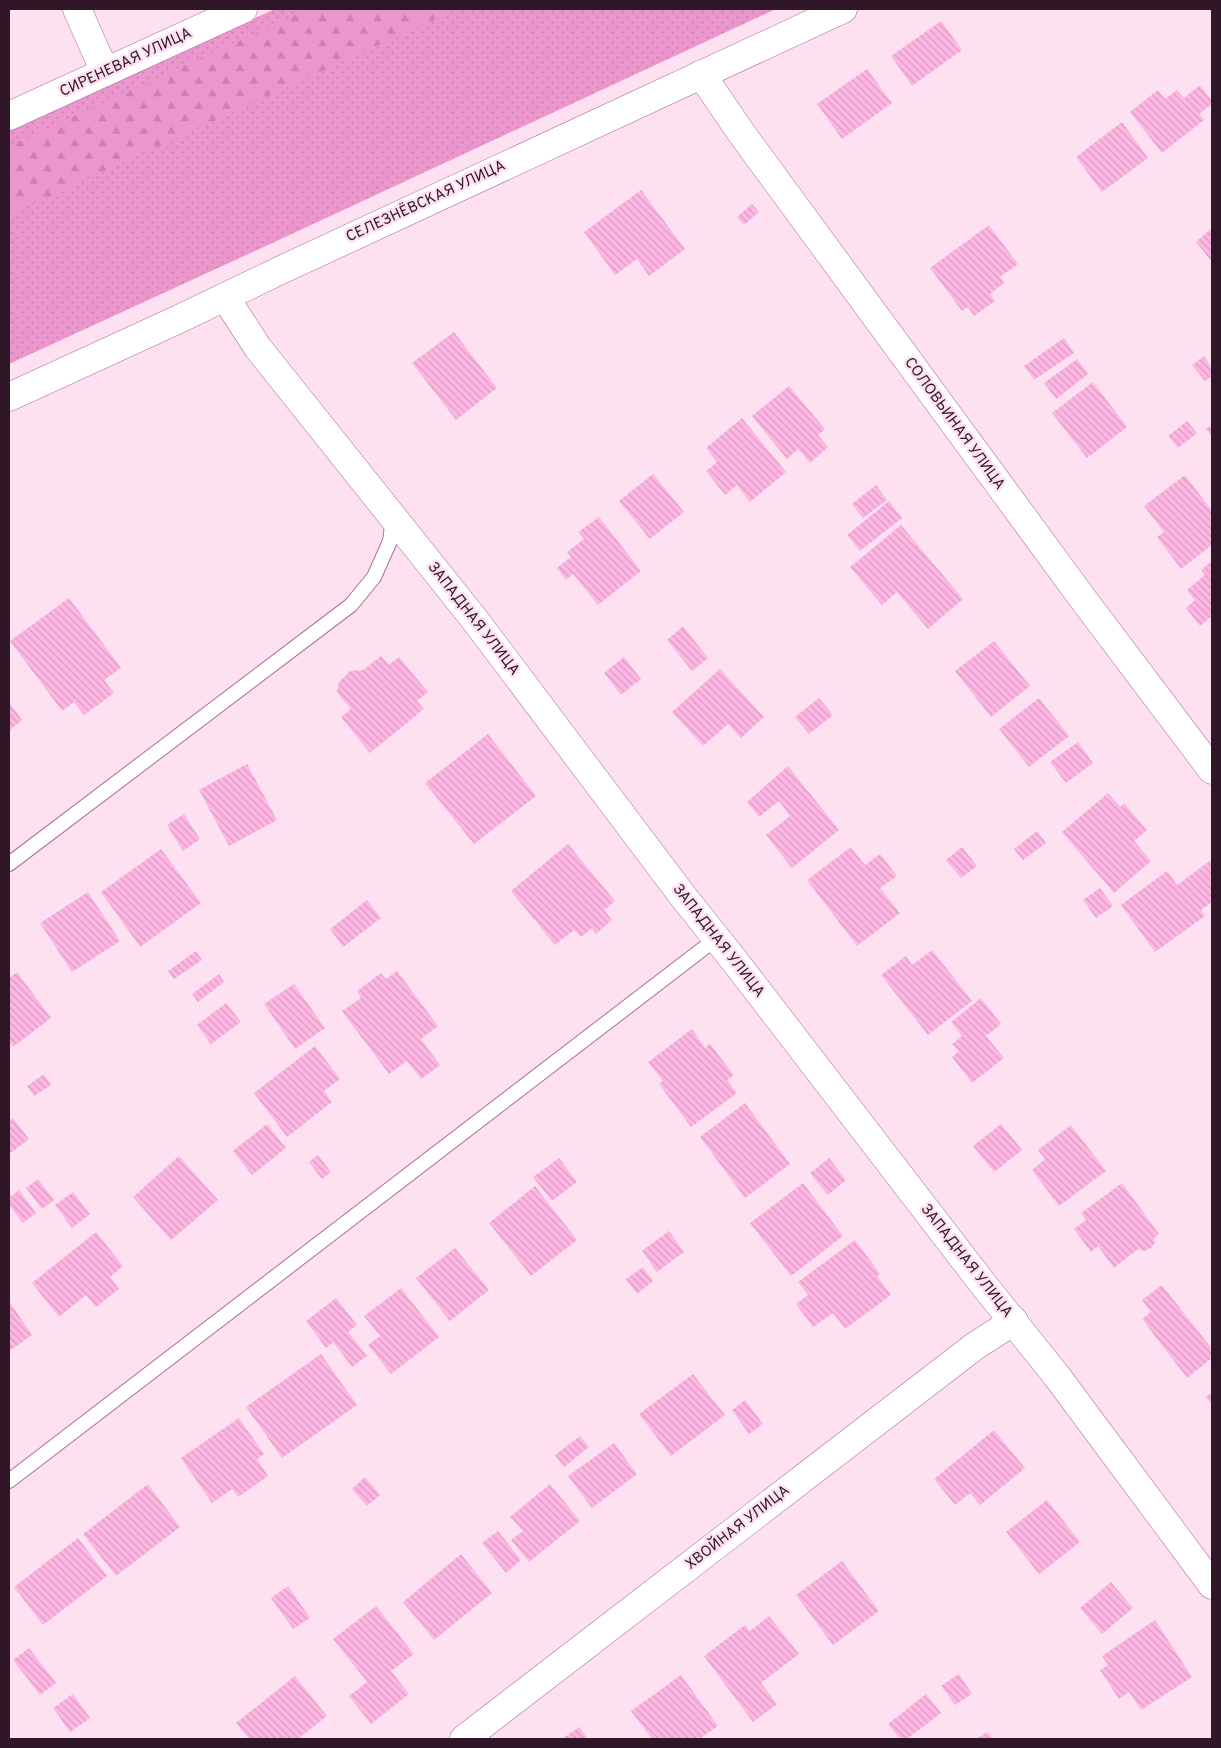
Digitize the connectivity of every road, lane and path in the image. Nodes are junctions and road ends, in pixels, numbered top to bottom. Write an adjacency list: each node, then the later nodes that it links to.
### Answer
1 (77, 9): 4 (street)
2 (243, 9): 4 (street, СИРЕНЕВАЯ УЛИЦА)
3 (843, 9): 5 (street, СЕЛЕЗНЁВСКАЯ УЛИЦА)
4 (105, 72): 6 (street, СИРЕНЕВАЯ УЛИЦА)
5 (701, 74): 7 (street, СЕЛЕЗНЁВСКАЯ УЛИЦА); 10 (street, СОЛОВЬИНАЯ УЛИЦА)
6 (9, 116)
7 (225, 296): 8 (street, СЕЛЕЗНЁВСКАЯ УЛИЦА); 9 (street, ЗАПАДНАЯ УЛИЦА)
8 (9, 397)
9 (394, 517): 11 (lane); 12 (street, ЗАПАДНАЯ УЛИЦА)
10 (1212, 770)
11 (9, 864)
12 (717, 938): 13 (street, ЗАПАДНАЯ УЛИЦА); 14 (lane)
13 (1014, 1322): 15 (street, ЗАПАДНАЯ УЛИЦА); 16 (street, ХВОЙНАЯ УЛИЦА)
14 (9, 1481)
15 (1212, 1585)
16 (464, 1739)

